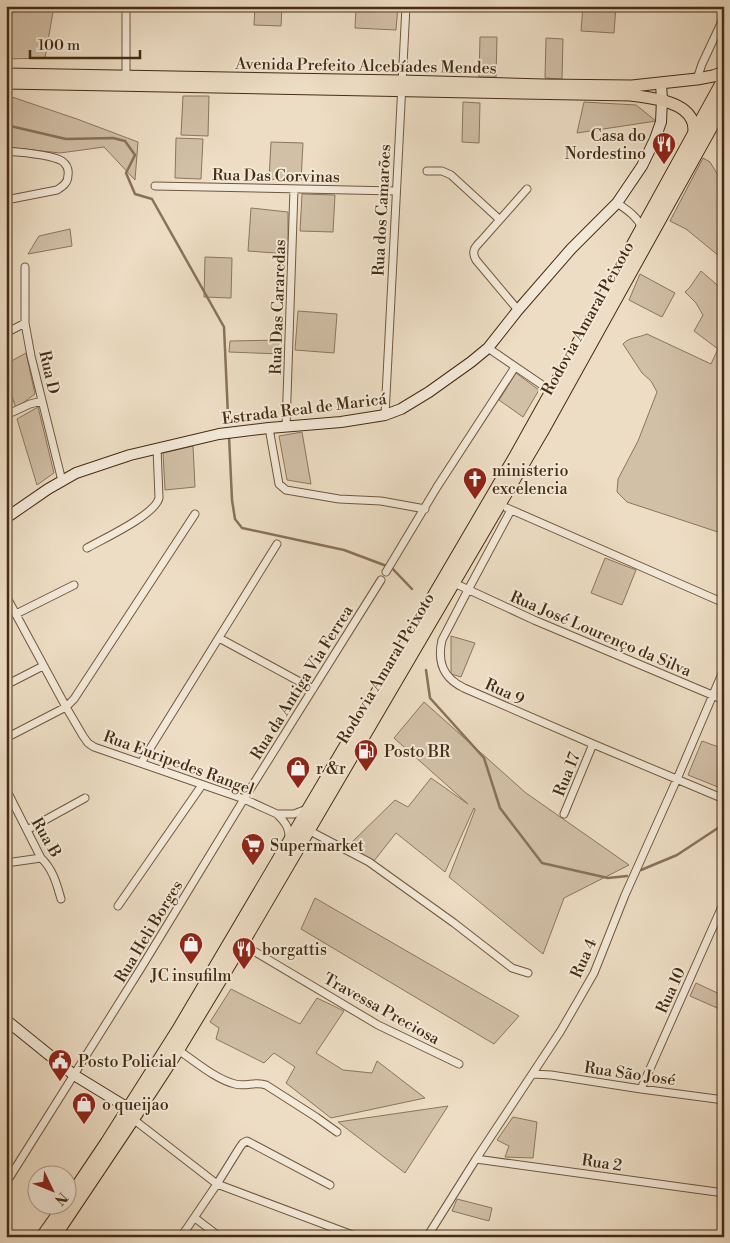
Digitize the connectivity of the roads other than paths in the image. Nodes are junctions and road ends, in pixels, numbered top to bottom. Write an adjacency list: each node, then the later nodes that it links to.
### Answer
1 (126, 6): 8 (street)
2 (406, 6): 11 (street, Rua dos Camarões)
3 (724, 17): 6 (street)
4 (724, 72): 6 (main road, Avenida Prefeito Alcebíades Mendes)
5 (6, 74): 8 (main road, Avenida Prefeito Alcebíades Mendes)
6 (696, 79): 10 (main road, Avenida Prefeito Alcebíades Mendes)
7 (724, 79): 16 (highway, Rodovia Amaral Peixoto)
8 (126, 81): 9 (main road, Avenida Prefeito Alcebíades Mendes); 11 (main road, Avenida Prefeito Alcebíades Mendes)
9 (6, 83)
10 (661, 84): 12 (main road, Avenida Prefeito Alcebíades Mendes); 13 (main road, Estrada Real de Maricá)
11 (401, 86): 12 (main road, Avenida Prefeito Alcebíades Mendes); 22 (street, Rua dos Camarões)
12 (612, 90): 13 (main road, Avenida Prefeito Alcebíades Mendes)
13 (662, 100): 16 (main road, Avenida Prefeito Alcebíades Mendes); 24 (main road, Estrada Real de Maricá)
14 (724, 104): 15 (highway, Rodovia Amaral Peixoto)
15 (720, 121): 41 (highway, Rodovia Amaral Peixoto)
16 (694, 132): 26 (highway, Rodovia Amaral Peixoto)
17 (6, 151): 23 (street)
18 (427, 171): 25 (street)
19 (155, 186): 20 (street, Rua Das Corvinas)
20 (294, 189): 22 (street, Rua Das Corvinas); 37 (street, Rua Das Cararedas)
21 (527, 189): 25 (street)
22 (396, 190): 36 (street, Rua dos Camarões)
23 (6, 200)
24 (616, 203): 26 (street); 28 (main road, Estrada Real de Maricá)
25 (499, 220): 28 (street)
26 (645, 223): 33 (highway, Rodovia Amaral Peixoto)
27 (24, 267): 29 (street, Rua D)
28 (518, 310): 31 (main road, Estrada Real de Maricá)
29 (26, 323): 30 (street); 34 (street, Rua D)
30 (6, 333)
31 (488, 348): 32 (street); 36 (main road, Estrada Real de Maricá)
32 (515, 366): 33 (street); 42 (street)
33 (551, 391): 72 (highway, Rodovia Amaral Peixoto)
34 (42, 401): 35 (street); 40 (street, Rua D)
35 (6, 415)
36 (385, 415): 37 (main road, Estrada Real de Maricá)
37 (286, 427): 38 (main road, Estrada Real de Maricá)
38 (269, 428): 39 (main road, Estrada Real de Maricá); 42 (street)
39 (157, 448): 40 (main road, Estrada Real de Maricá); 46 (street)
40 (62, 481): 44 (main road, Estrada Real de Maricá)
41 (506, 507): 49 (highway, Rodovia Amaral Peixoto); 51 (street, Rua 9); 53 (street)
42 (425, 509): 47 (street)
43 (195, 514): 62 (street)
44 (6, 518)
45 (277, 544): 55 (street)
46 (87, 548)
47 (386, 572)
48 (381, 580): 59 (street, Rua da Antiga Via Ferrea)
49 (454, 583): 51 (street, Rua José Lourenço da Silva); 76 (highway, Rodovia Amaral Peixoto)
50 (74, 584): 54 (street)
51 (468, 590): 60 (street, Rua José Lourenço da Silva); 64 (street, Rua 9)
52 (6, 596): 54 (street, Rua Euripedes Rangel)
53 (724, 603)
54 (16, 614): 56 (street, Rua Euripedes Rangel)
55 (219, 638): 59 (street); 65 (street)
56 (44, 666): 58 (street); 62 (street, Rua Euripedes Rangel)
57 (724, 669): 60 (street, Rua 4)
58 (6, 685)
59 (313, 689): 71 (street, Rua da Antiga Via Ferrea)
60 (712, 696): 61 (street, Rua José Lourenço da Silva); 66 (street, Rua 4)
61 (724, 700)
62 (66, 707): 63 (street); 65 (street, Rua Euripedes Rangel)
63 (6, 738)
64 (593, 744): 66 (street, Rua 9); 74 (street, Rua 17)
65 (141, 763): 67 (street, Rua Euripedes Rangel)
66 (677, 779): 70 (street, Rua 9); 88 (street, Rua 4)
67 (202, 785): 71 (street, Rua Euripedes Rangel); 82 (street)
68 (6, 789): 75 (street, Rua B)
69 (85, 798): 75 (street)
70 (724, 798)
71 (244, 799): 73 (street, Rua Euripedes Rangel); 89 (street, Rua Heli Borges)
72 (308, 809): 73 (street); 77 (highway, Rodovia Amaral Peixoto)
73 (277, 814): 77 (street)
74 (564, 814)
75 (27, 830): 78 (street, Rua B)
76 (308, 830): 83 (highway, Rodovia Amaral Peixoto); 84 (street)
77 (288, 842): 92 (highway, Rodovia Amaral Peixoto)
78 (42, 858): 79 (street); 80 (street, Rua B)
79 (6, 863)
80 (61, 900)
81 (724, 902): 90 (street, Rua 10)
82 (118, 906)
83 (242, 944): 86 (highway, Rodovia Amaral Peixoto); 87 (street, Travessa Preciosa)
84 (528, 973)
85 (6, 1020): 89 (main road)
86 (178, 1050): 92 (highway, Rodovia Amaral Peixoto); 93 (street)
87 (459, 1064)
88 (533, 1074): 90 (street, Rua São José); 94 (street, Rua 4)
89 (74, 1076): 92 (main road); 95 (street, Rua Heli Borges)
90 (641, 1089): 91 (street, Rua São José)
91 (724, 1100)
92 (131, 1114): 96 (street); 98 (highway, Rodovia Amaral Peixoto); 103 (highway, Rodovia Amaral Peixoto)
93 (337, 1132)
94 (476, 1159): 99 (street, Rua 2); 107 (street, Rua 4)
95 (6, 1183)
96 (217, 1184): 97 (street); 101 (street); 106 (street)
97 (330, 1185)
98 (78, 1186)
99 (724, 1193)
100 (57, 1216): 102 (highway)
101 (194, 1218): 104 (street); 105 (street)
102 (42, 1237)
103 (54, 1237)
104 (181, 1237)
105 (220, 1237)
106 (358, 1237)
107 (427, 1237)

